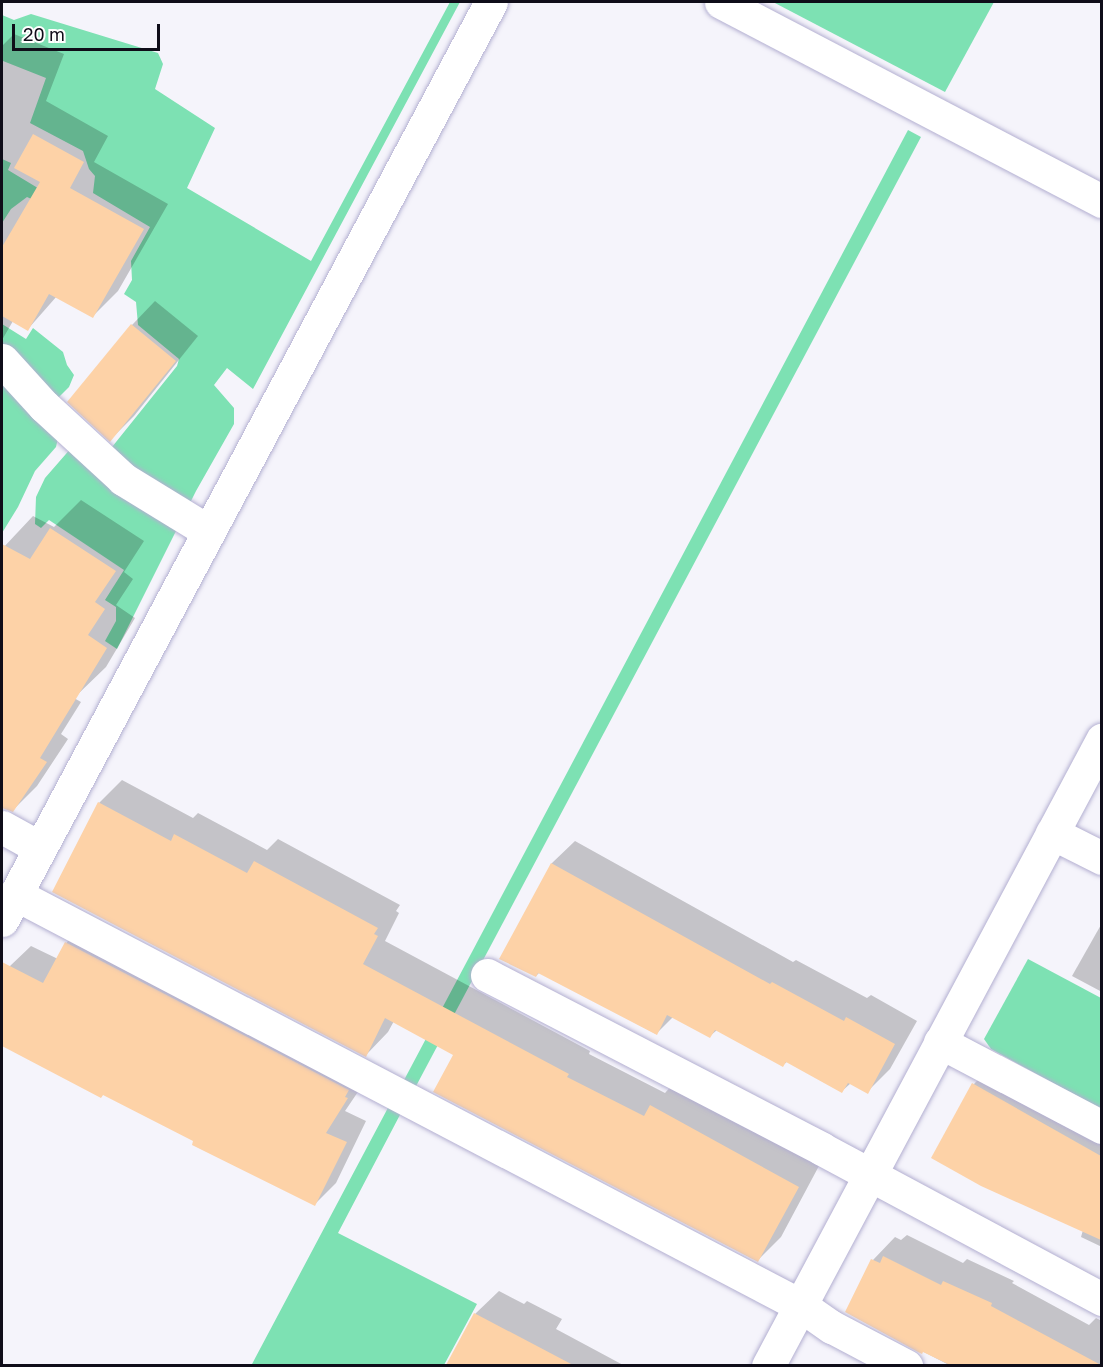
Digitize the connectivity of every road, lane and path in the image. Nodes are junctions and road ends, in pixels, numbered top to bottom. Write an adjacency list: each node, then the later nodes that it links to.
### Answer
1 (490, 2): 5 (street)
2 (721, 2): 3 (street)
3 (1101, 201)
4 (2, 360): 5 (street)
5 (208, 531): 9 (street)
6 (1101, 740): 8 (street)
7 (2, 827): 9 (street)
8 (1052, 833): 10 (street); 13 (street)
9 (40, 848): 11 (street)
10 (1101, 858)
11 (8, 907): 17 (street)
12 (487, 975): 15 (street)
13 (940, 1042): 14 (street); 15 (street)
14 (1101, 1127)
15 (869, 1176): 16 (street); 17 (street)
16 (1101, 1299)
17 (800, 1305): 18 (street); 19 (street)
18 (768, 1365)
19 (906, 1365)

